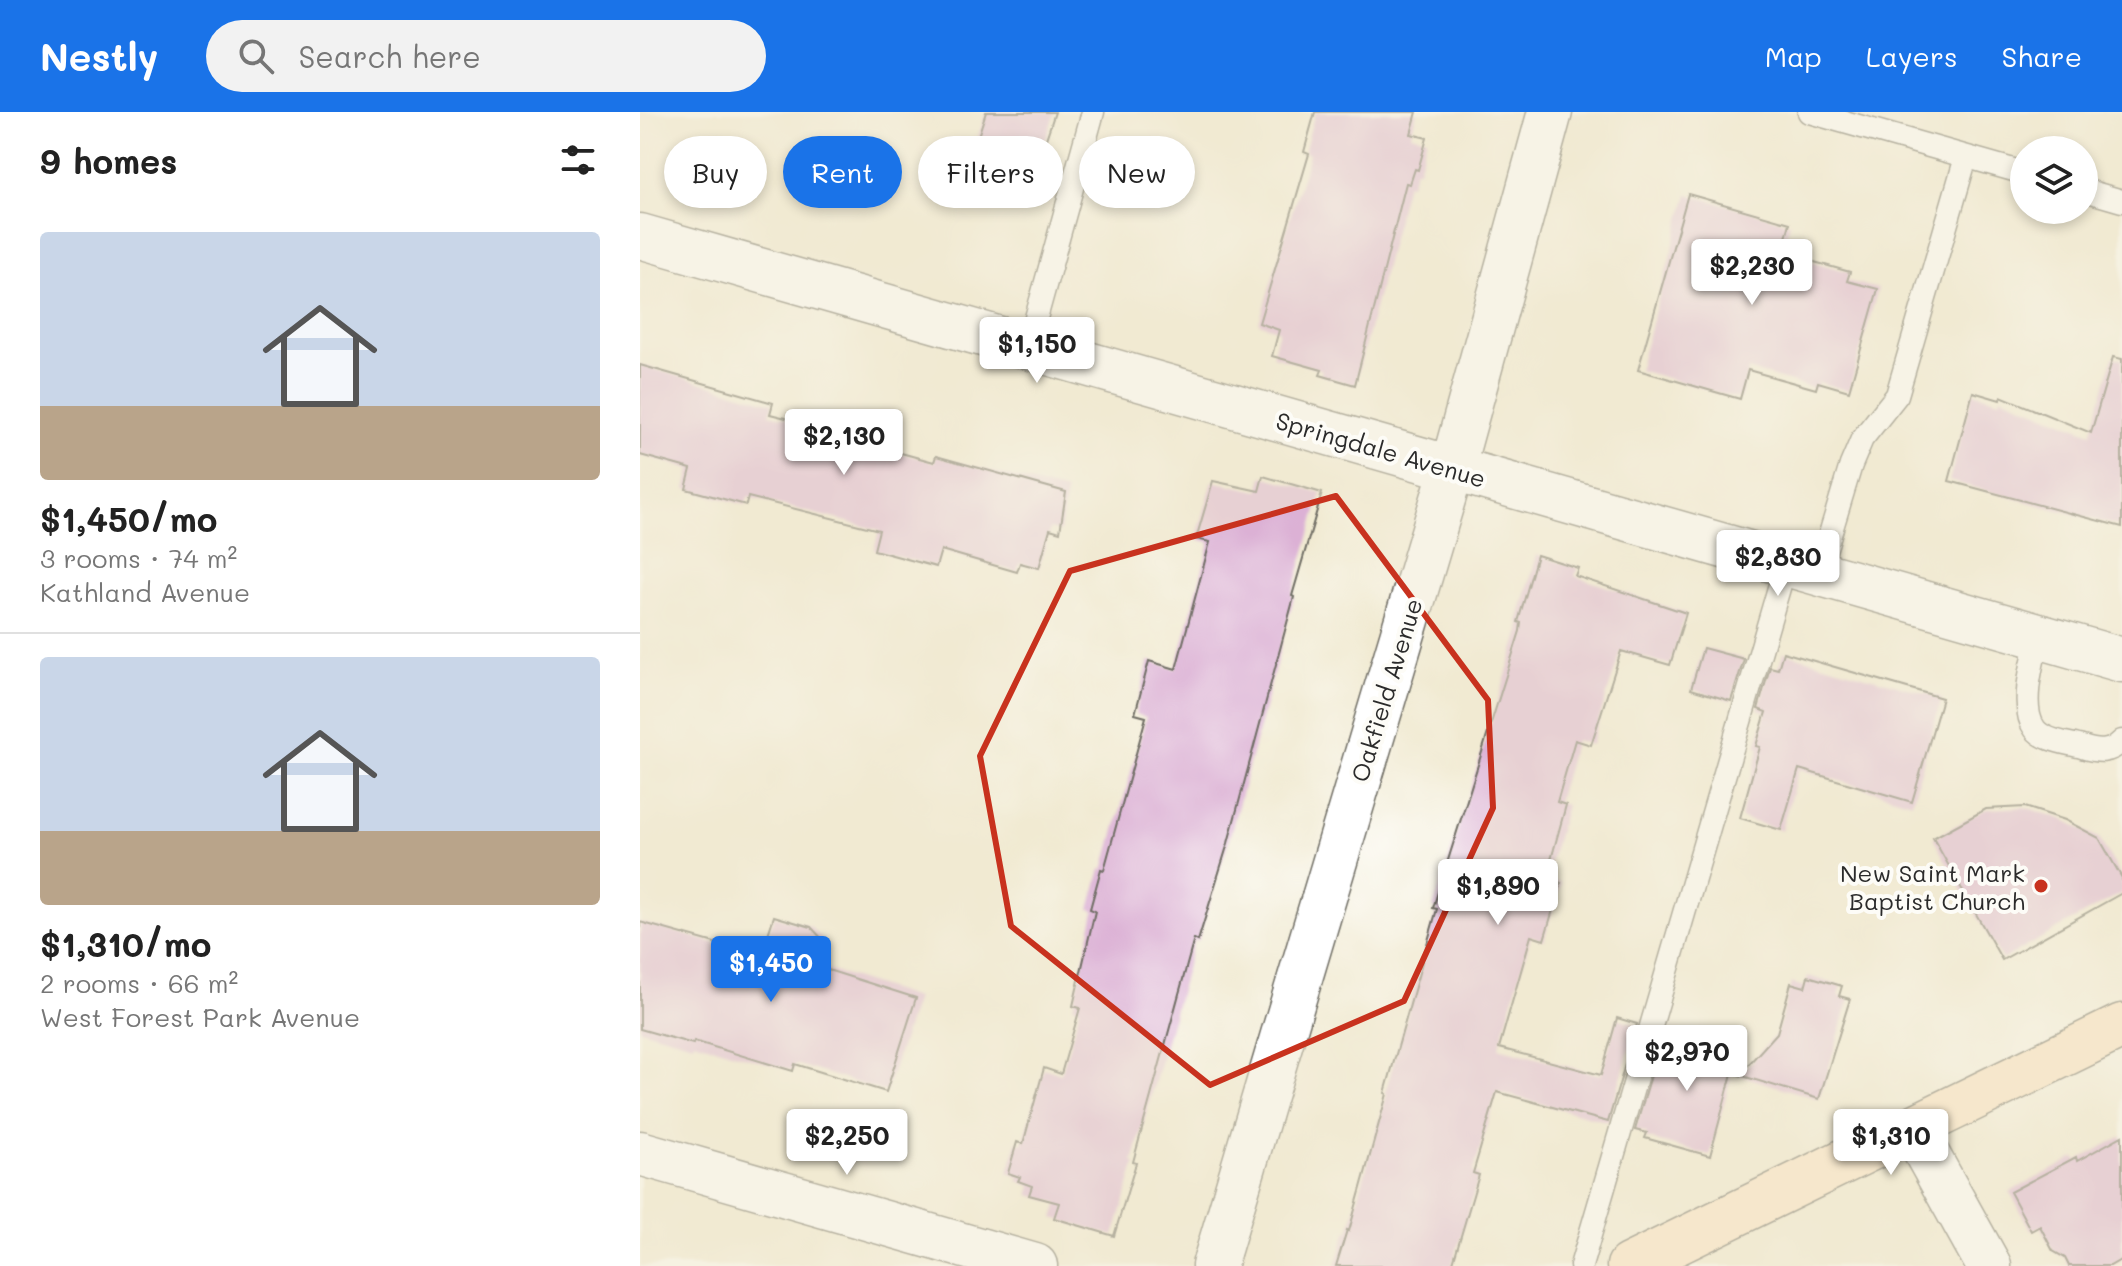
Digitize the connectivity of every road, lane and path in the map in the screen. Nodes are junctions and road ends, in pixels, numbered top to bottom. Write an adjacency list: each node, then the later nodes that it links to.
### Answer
1 (1093, 112): 9 (lane)
2 (1550, 112): 10 (street, Oakfield Avenue)
3 (1809, 112): 4 (lane)
4 (1966, 157): 5 (lane); 11 (lane)
5 (2010, 169)
6 (2098, 194): 7 (lane)
7 (2122, 201)
8 (640, 236): 9 (street, Springdale Avenue)
9 (1028, 347): 10 (street, Springdale Avenue)
10 (1452, 469): 11 (street, Springdale Avenue); 19 (street, Oakfield Avenue)
11 (1802, 569): 12 (street, Springdale Avenue); 20 (lane)
12 (2039, 636): 13 (street, Springdale Avenue); 14 (lane)
13 (2122, 660)
14 (2122, 741)
15 (2122, 1026): 16 (main road)
16 (1913, 1129): 21 (main road); 22 (street)
17 (640, 1153): 18 (street)
18 (1017, 1264)
19 (1214, 1266)
20 (1581, 1266)
21 (1629, 1266)
22 (1989, 1266)

